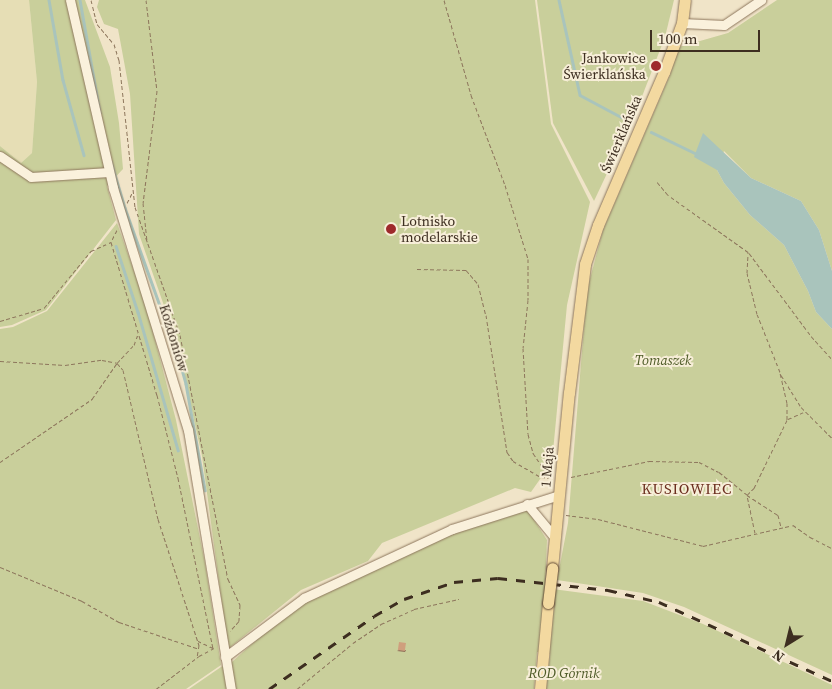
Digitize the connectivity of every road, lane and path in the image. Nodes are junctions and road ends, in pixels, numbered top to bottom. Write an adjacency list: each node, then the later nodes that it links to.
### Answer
1 (70, 0): 9 (street, Kożdoniów)
2 (91, 0): 13 (path)
3 (146, 0): 13 (path)
4 (444, 0): 27 (path)
5 (685, 0): 7 (main road, Świerklańska)
6 (761, 0): 7 (street)
7 (682, 23): 14 (main road, Świerklańska)
8 (0, 156): 9 (street)
9 (109, 172): 11 (street, Kożdoniów)
10 (657, 182): 15 (path)
11 (122, 219): 12 (path); 40 (street, Kożdoniów)
12 (112, 242): 17 (path); 18 (path)
13 (148, 246): 40 (path)
14 (589, 249): 28 (main road, 1 Maja)
15 (748, 252): 19 (path); 22 (path)
16 (417, 269): 27 (path)
17 (0, 321)
18 (138, 333): 21 (path); 41 (path)
19 (832, 359)
20 (0, 361): 21 (path)
21 (117, 364): 26 (path); 39 (path)
22 (780, 372): 23 (path); 24 (path)
23 (805, 412): 24 (path); 25 (path)
24 (786, 420): 30 (path)
25 (832, 438)
26 (0, 462)
27 (545, 478): 28 (path)
28 (560, 479): 29 (main road, 1 Maja); 30 (path)
29 (559, 495): 31 (street); 32 (main road, 1 Maja)
30 (747, 495): 33 (path); 34 (path)
31 (527, 504): 35 (street); 43 (street)
32 (558, 515): 34 (path); 35 (main road, 1 Maja)
33 (782, 528): 34 (path); 36 (path)
34 (755, 534)
35 (555, 538): 48 (main road, 1 Maja, bridge)
36 (832, 548)
37 (0, 567): 42 (path)
38 (459, 599): 47 (path)
39 (198, 641): 41 (path); 42 (path)
40 (223, 642): 41 (path); 43 (street, Kożdoniów)
41 (213, 648): 44 (path)
42 (200, 649): 44 (path)
43 (226, 657): 46 (street, Kożdoniów)
44 (196, 658): 45 (path)
45 (156, 689)
46 (231, 689)
47 (297, 689)
48 (540, 689)

